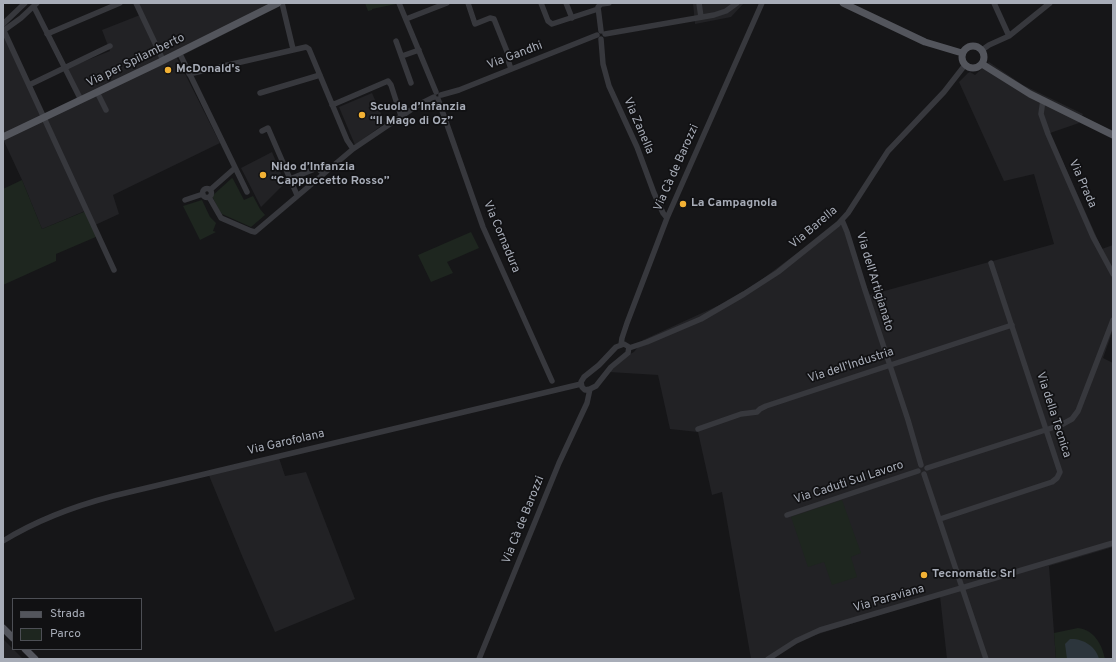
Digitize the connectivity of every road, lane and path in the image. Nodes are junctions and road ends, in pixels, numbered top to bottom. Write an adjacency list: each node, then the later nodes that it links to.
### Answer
1 (25, 3): 23 (street)
2 (120, 3): 25 (street)
3 (136, 3): 36 (street)
4 (278, 3): 33 (main road, Via per Spilamberto)
5 (282, 3): 30 (street)
6 (399, 3): 22 (street, Via Cornadura)
7 (447, 3): 22 (street)
8 (468, 3): 40 (street)
9 (542, 3): 21 (street)
10 (566, 3): 21 (street)
11 (609, 3): 19 (street)
12 (699, 3): 20 (street)
13 (737, 3): 20 (street, Via Gandhi)
14 (762, 3): 67 (street, Via Cà de Barozzi)
15 (843, 3): 34 (main road)
16 (994, 3): 27 (street)
17 (1050, 3): 27 (street)
18 (36, 5): 24 (street); 25 (street)
19 (598, 9): 21 (street); 26 (street, Via Zanella)
20 (701, 17): 26 (street, Via Gandhi)
21 (572, 18)
22 (406, 19): 31 (street, Via Cornadura)
23 (3, 24)
24 (3, 31): 44 (street)
25 (47, 34): 39 (street)
26 (601, 35): 40 (street, Via Gandhi); 67 (street, Via Zanella)
27 (1009, 36): 32 (street)
28 (396, 41): 35 (street)
29 (110, 46): 39 (street)
30 (293, 49): 41 (street); 42 (street)
31 (419, 50): 35 (street); 47 (street, Via Cornadura)
32 (982, 50): 34 (main road); 37 (main road)
33 (179, 52): 36 (main road, Via per Spilamberto); 41 (street)
34 (962, 53): 38 (main road)
35 (402, 56): 43 (street)
36 (163, 60): 45 (main road, Via per Spilamberto)
37 (982, 64): 38 (main road); 49 (main road)
38 (965, 66): 68 (street, Via Barella)
39 (64, 68): 44 (street); 48 (street)
40 (511, 69): 47 (street, Via Gandhi)
41 (189, 74): 58 (street)
42 (320, 75): 46 (street); 50 (street)
43 (411, 84)
44 (29, 85): 53 (street)
45 (97, 92): 48 (main road, Via per Spilamberto); 51 (street)
46 (260, 93)
47 (437, 96): 52 (street, Via Gandhi); 77 (street, Via Cornadura)
48 (81, 100): 53 (main road, Via per Spilamberto)
49 (1043, 100): 55 (main road); 71 (street, Via Prada)
50 (332, 104): 52 (street); 57 (street)
51 (106, 110)
52 (402, 116): 57 (street, Via Gandhi)
53 (44, 118): 56 (main road, Via per Spilamberto); 70 (street)
54 (262, 131): 60 (street)
55 (1113, 135)
56 (3, 137)
57 (353, 149): 59 (street, Via Gandhi)
58 (235, 168): 61 (street); 62 (street)
59 (323, 173): 60 (street); 64 (street, Via Gandhi)
60 (290, 179): 64 (street)
61 (210, 190): 63 (street); 65 (street)
62 (247, 192)
63 (203, 194): 65 (street); 66 (street)
64 (297, 196): 65 (street, Via Gandhi)
65 (209, 197)
66 (185, 200)
67 (667, 218): 74 (street, Via Cà de Barozzi)
68 (842, 220): 75 (street, Via Barella); 76 (street, Via dell'Artigianato)
69 (991, 263): 73 (street, Via della Tecnica)
70 (114, 270)
71 (1113, 274)
72 (1113, 320): 81 (street)
73 (1012, 325): 76 (street, Via dell’Industria); 81 (street, Via della Tecnica)
74 (622, 345): 75 (street); 78 (street)
75 (629, 348): 79 (street)
76 (889, 365): 80 (street, Via dell’Industria); 82 (street, Via dell'Artigianato)
77 (552, 381)
78 (581, 384): 79 (street); 87 (street, Via Garofolana)
79 (590, 389): 94 (street, Via Cà de Barozzi)
80 (698, 429)
81 (1046, 429): 84 (street); 86 (street, Via della Tecnica)
82 (921, 465): 83 (street); 84 (street)
83 (918, 471): 84 (street); 85 (street, Via Caduti Sul Lavoro)
84 (926, 471): 86 (street)
85 (787, 515)
86 (940, 519): 89 (street)
87 (3, 541)
88 (1113, 543): 89 (street, Via Paraviana)
89 (963, 588): 95 (street, Via Paraviana); 96 (street)
90 (3, 628): 91 (main road)
91 (12, 637)
92 (26, 650): 93 (main road)
93 (35, 659)
94 (479, 659)
95 (768, 659)
96 (986, 659)

